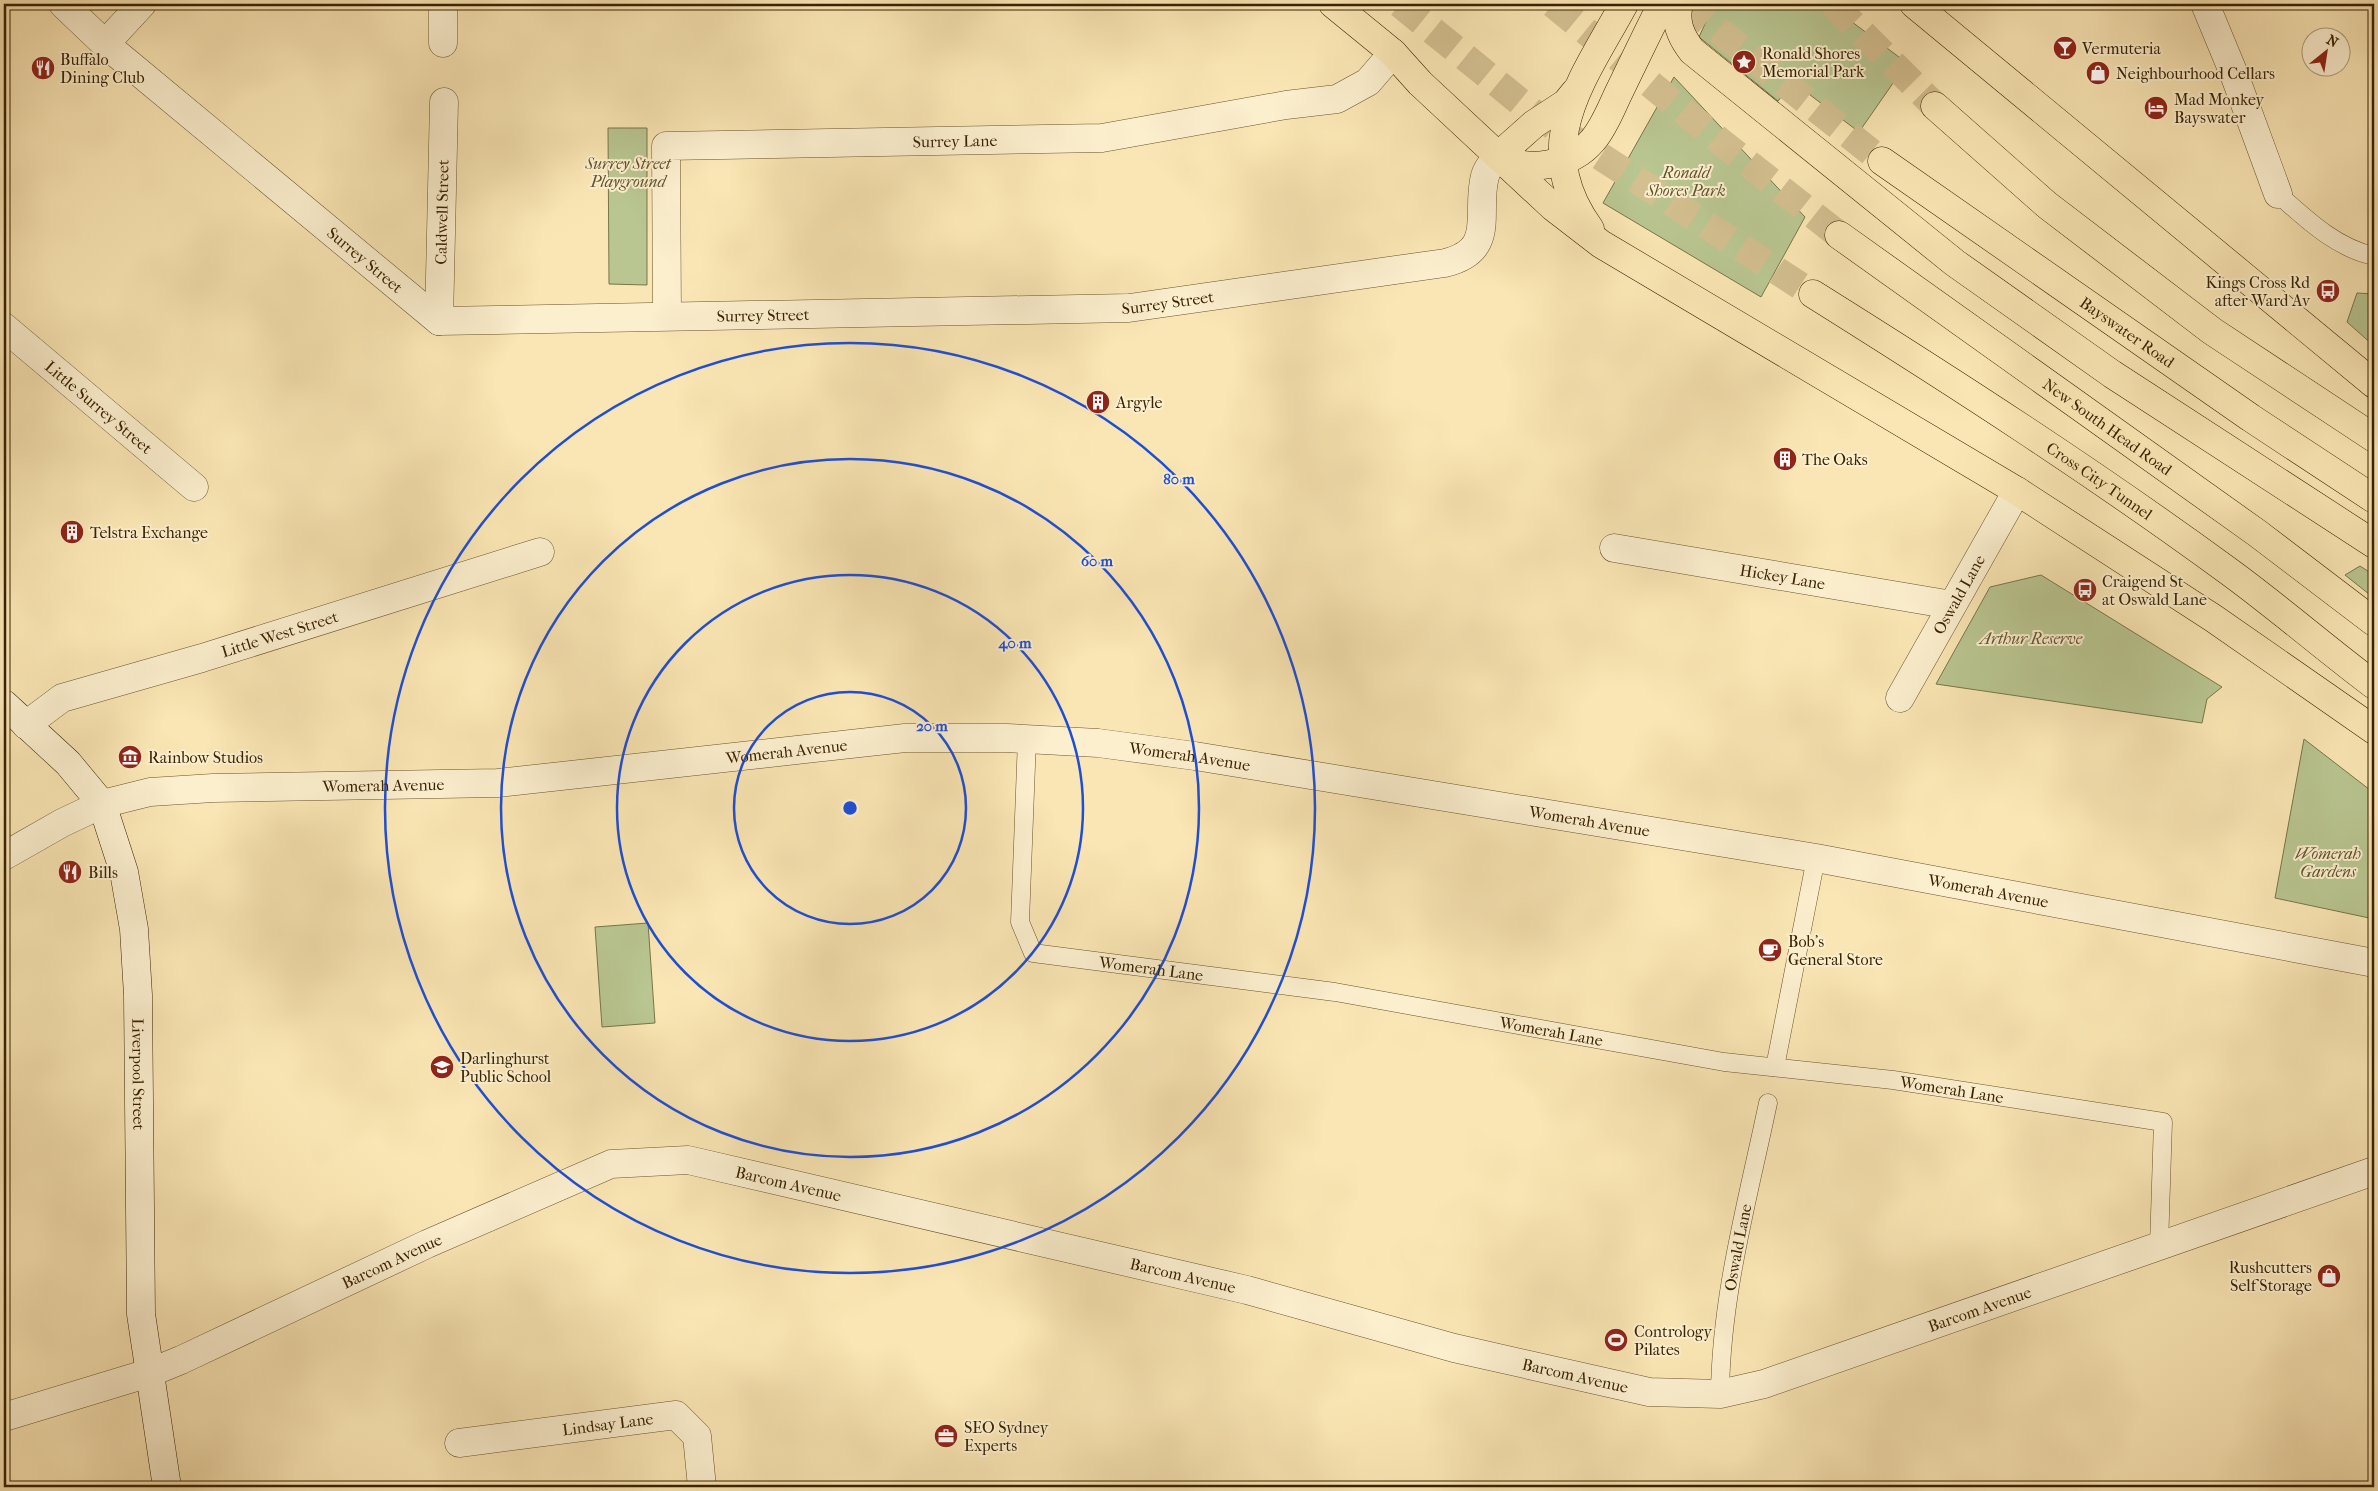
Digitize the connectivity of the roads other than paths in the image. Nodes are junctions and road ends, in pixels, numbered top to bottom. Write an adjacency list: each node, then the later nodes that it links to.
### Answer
1 (63, 4): 12 (street, Surrey Street)
2 (142, 4): 12 (street)
3 (443, 4): 11 (street)
4 (1333, 4): 13 (main road)
5 (1624, 4): 15 (main road)
6 (1662, 4): 19 (main road)
7 (1679, 4): 34 (main road)
8 (1914, 4): 29 (main road)
9 (2205, 4): 14 (street)
10 (2220, 4): 14 (street)
11 (443, 43)
12 (105, 44): 27 (street, Surrey Street)
13 (1393, 53): 18 (main road); 26 (street, Surrey Lane)
14 (2227, 57): 21 (street)
15 (1578, 88): 18 (main road); 19 (main road)
16 (444, 102): 27 (street, Caldwell Street)
17 (1935, 106): 30 (main road)
18 (1498, 156): 19 (main road); 23 (main road); 26 (street, Surrey Street)
19 (1563, 160): 23 (main road)
20 (1882, 160): 33 (main road, Bayswater Road)
21 (2278, 194): 24 (lane)
22 (1839, 234): 38 (main road, New South Head Road)
23 (1601, 244): 32 (main road)
24 (2374, 256)
25 (1813, 294): 39 (main road, Cross City Tunnel)
26 (667, 316): 27 (street, Surrey Street)
27 (440, 322)
28 (4, 327): 31 (street, Little Surrey Street)
29 (2374, 384)
30 (2374, 438)
31 (194, 487)
32 (2016, 491): 37 (street, Oswald Lane); 43 (main road)
33 (2374, 499)
34 (2374, 544)
35 (1614, 548): 37 (street, Hickey Lane)
36 (540, 552): 42 (street, Little West Street)
37 (1952, 605): 40 (street, Oswald Lane)
38 (2374, 622)
39 (2374, 685)
40 (1900, 698)
41 (4, 704): 42 (street, Liverpool Street)
42 (26, 725): 45 (street, Liverpool Street)
43 (2374, 730)
44 (1027, 739): 45 (street, Womerah Avenue); 47 (street, Womerah Avenue); 49 (lane, Womerah Lane)
45 (102, 804): 46 (street, Womerah Avenue); 53 (street, Liverpool Street)
46 (4, 856)
47 (1816, 858): 48 (street, Womerah Avenue); 49 (lane)
48 (2374, 964)
49 (1776, 1068): 52 (lane, Womerah Lane)
50 (1768, 1103): 54 (lane, Oswald Lane)
51 (2374, 1171): 52 (street, Barcom Avenue)
52 (2159, 1246): 54 (street, Barcom Avenue)
53 (149, 1373): 54 (street, Barcom Avenue); 55 (street, Barcom Avenue); 57 (street, Liverpool Street)
54 (1720, 1394)
55 (4, 1417)
56 (459, 1443): 58 (street, Lindsay Lane)
57 (167, 1487)
58 (702, 1487)

